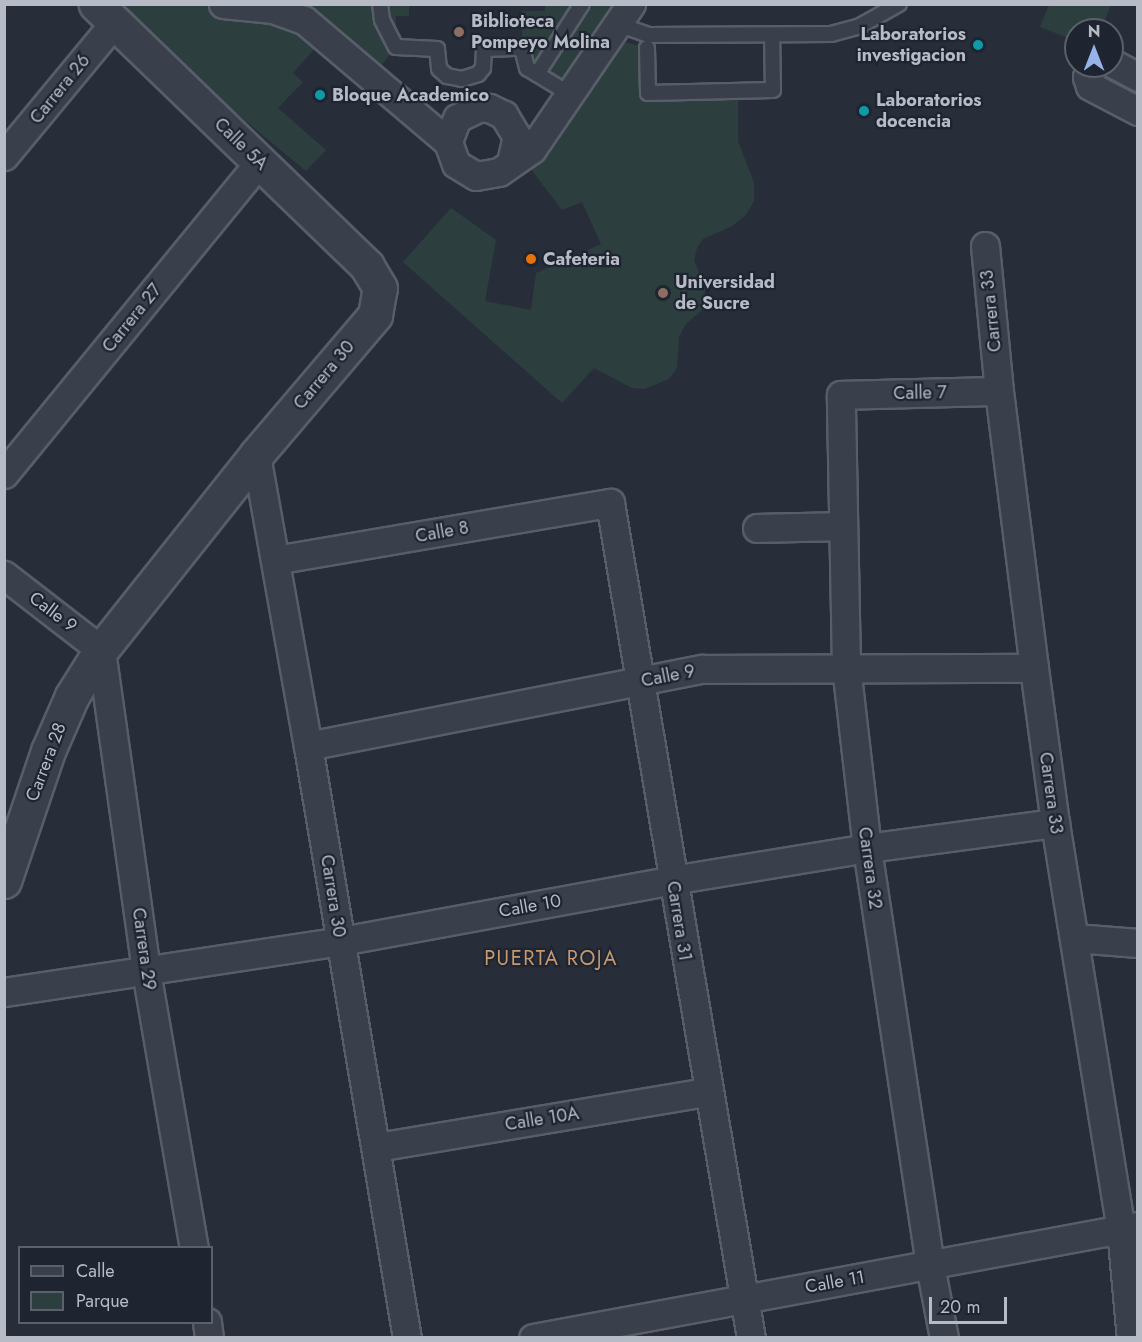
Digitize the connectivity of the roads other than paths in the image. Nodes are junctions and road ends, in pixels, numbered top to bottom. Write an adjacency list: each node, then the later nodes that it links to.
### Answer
1 (223, 4): 12 (street)
2 (380, 4): 8 (lane)
3 (899, 4): 6 (lane)
4 (105, 13): 13 (street, Carrera 26); 14 (street, Calle 5A)
5 (609, 16): 6 (lane); 8 (lane); 10 (street)
6 (772, 35): 7 (lane)
7 (647, 48)
8 (537, 74): 10 (lane)
9 (1087, 78): 11 (street)
10 (570, 94): 15 (street)
11 (1137, 111)
12 (448, 142): 15 (street); 15 (street)
13 (4, 156)
14 (259, 162): 17 (street, Calle 5A); 21 (street, Carrera 27)
15 (511, 162)
16 (985, 246): 18 (street, Carrera 33)
17 (380, 288): 20 (street, Carrera 30)
18 (999, 391): 19 (street, Calle 7); 29 (street, Carrera 33)
19 (841, 395): 23 (street, Carrera 32)
20 (256, 455): 25 (street, Carrera 30); 27 (street, Carrera 30)
21 (4, 474)
22 (610, 503): 25 (street, Calle 8); 30 (street, Carrera 31)
23 (842, 526): 24 (street); 28 (street, Carrera 32)
24 (758, 528)
25 (275, 560): 31 (street, Carrera 30)
26 (4, 575): 27 (street, Calle 9)
27 (101, 650): 35 (street, Carrera 28); 39 (street, Carrera 29)
28 (846, 667): 29 (street, Calle 9); 30 (street, Calle 9); 33 (street, Carrera 32)
29 (1034, 668): 32 (street, Carrera 33)
30 (639, 681): 31 (street, Calle 9); 34 (street, Carrera 31)
31 (308, 746): 37 (street, Carrera 30)
32 (1055, 823): 33 (street, Calle 10); 36 (street, Carrera 33)
33 (867, 848): 34 (street, Calle 10); 45 (street, Carrera 32)
34 (672, 880): 37 (street, Calle 10); 41 (street, Carrera 31)
35 (4, 881)
36 (1075, 938): 38 (street); 43 (street, Carrera 33)
37 (341, 941): 39 (street, Calle 10); 42 (street, Carrera 30)
38 (1137, 943)
39 (146, 971): 40 (street, Calle 10); 44 (street, Carrera 29)
40 (4, 992)
41 (707, 1092): 42 (street, Calle 10A); 46 (street, Carrera 31)
42 (377, 1147): 47 (street, Carrera 30)
43 (1129, 1228): 45 (street, Calle 11); 51 (street, Carrera 33)
44 (194, 1246)
45 (930, 1265): 46 (street, Calle 11); 50 (street, Carrera 32)
46 (744, 1298): 48 (street, Calle 11); 49 (street, Carrera 31)
47 (407, 1338)
48 (533, 1338)
49 (751, 1338)
50 (944, 1338)
51 (1131, 1338)

